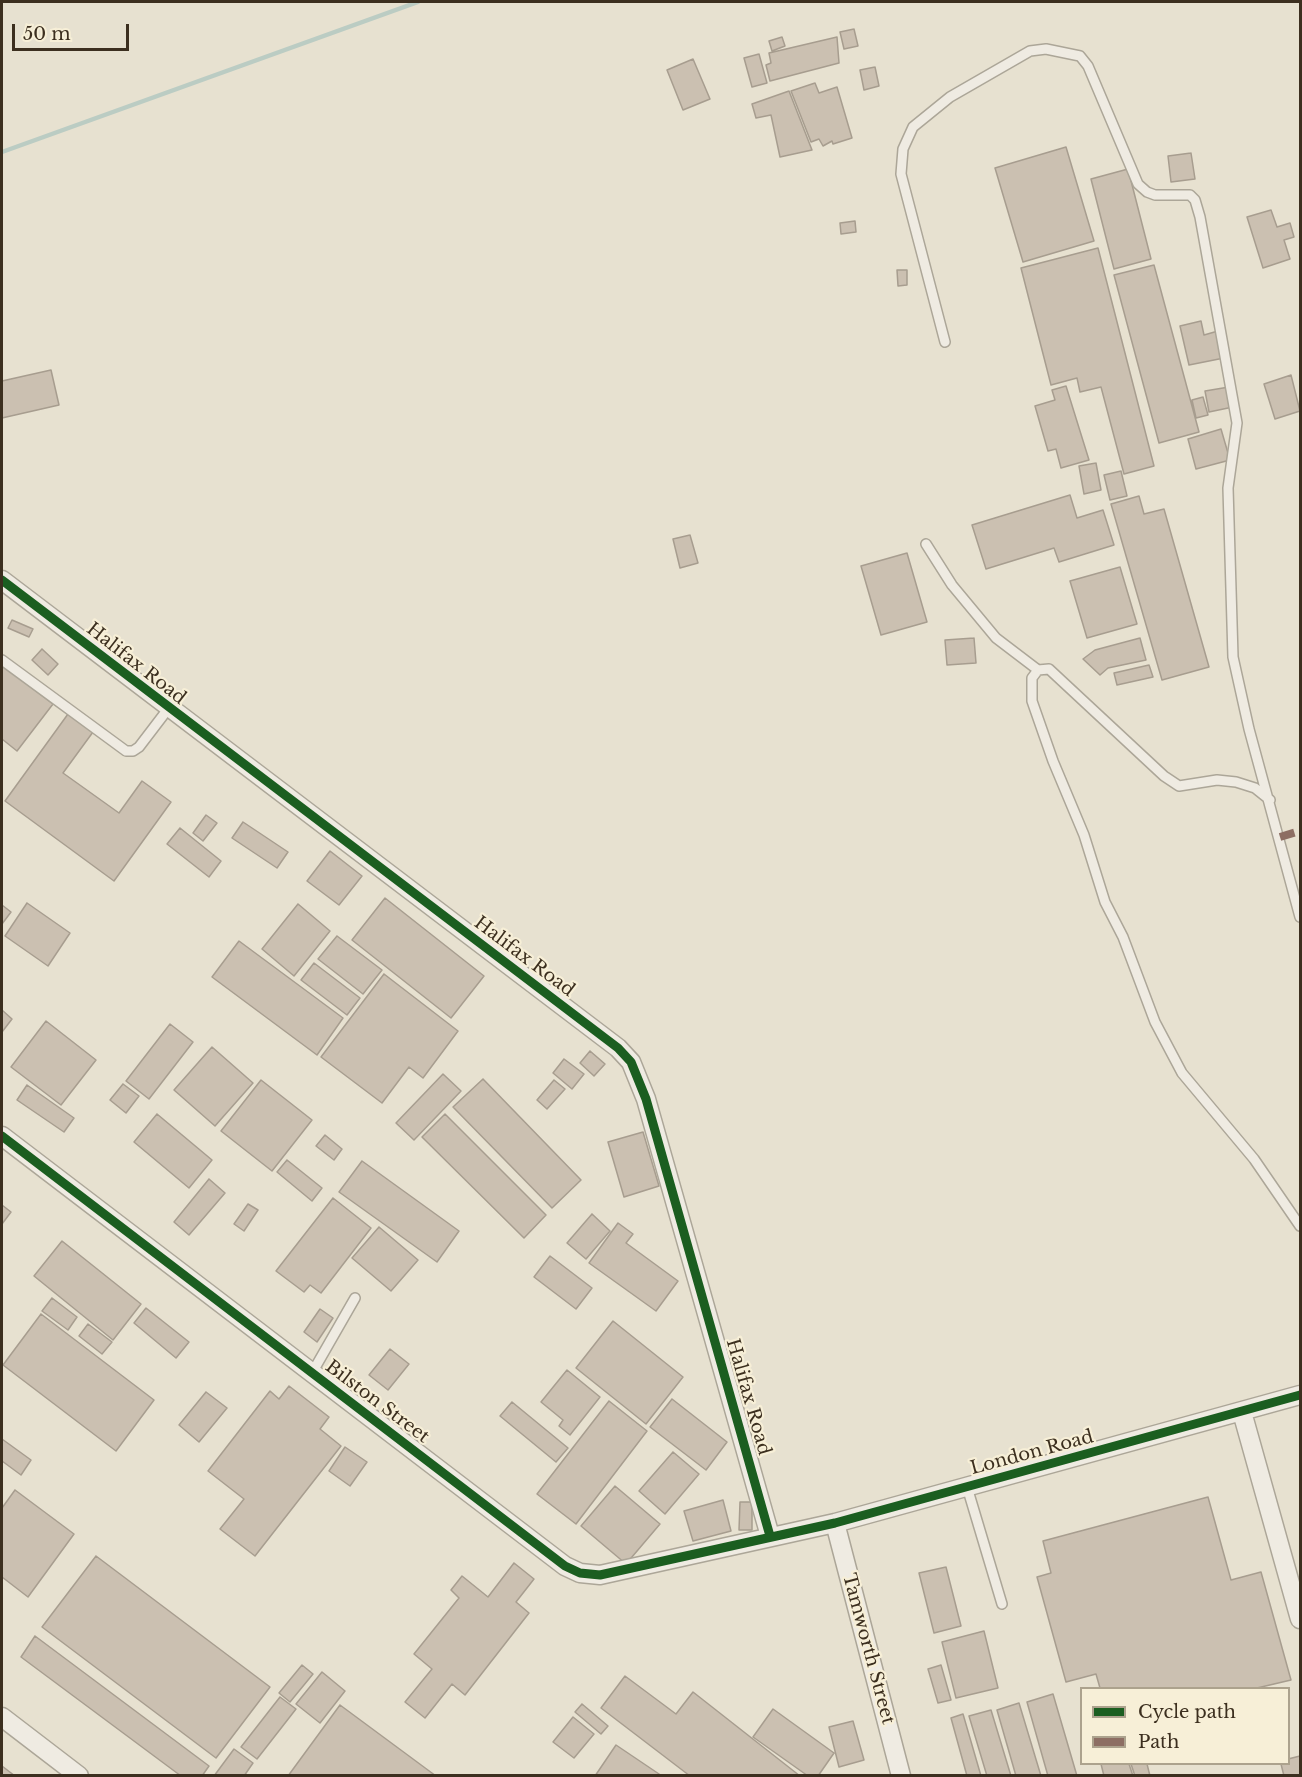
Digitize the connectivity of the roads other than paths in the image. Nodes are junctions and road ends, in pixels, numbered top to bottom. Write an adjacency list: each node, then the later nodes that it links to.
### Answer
1 (945, 342): 7 (lane)
2 (926, 544): 5 (lane)
3 (2, 580): 6 (street, Halifax Road)
4 (2, 660): 6 (lane)
5 (1038, 670): 7 (lane); 10 (lane)
6 (168, 709): 17 (street, Halifax Road)
7 (1270, 800): 8 (lane)
8 (1300, 917)
9 (2, 1136): 12 (street, Bilston Street)
10 (1300, 1226)
11 (355, 1298): 12 (lane)
12 (312, 1374): 17 (street, Bilston Street)
13 (1300, 1395): 14 (street, London Road)
14 (1242, 1412): 15 (street, London Road); 19 (street)
15 (967, 1487): 16 (street, London Road); 18 (lane)
16 (835, 1523): 17 (street, London Road); 22 (street, Tamworth Street)
17 (770, 1536)
18 (1002, 1604)
19 (1300, 1619)
20 (2, 1716): 21 (street)
21 (79, 1776)
22 (901, 1776)

